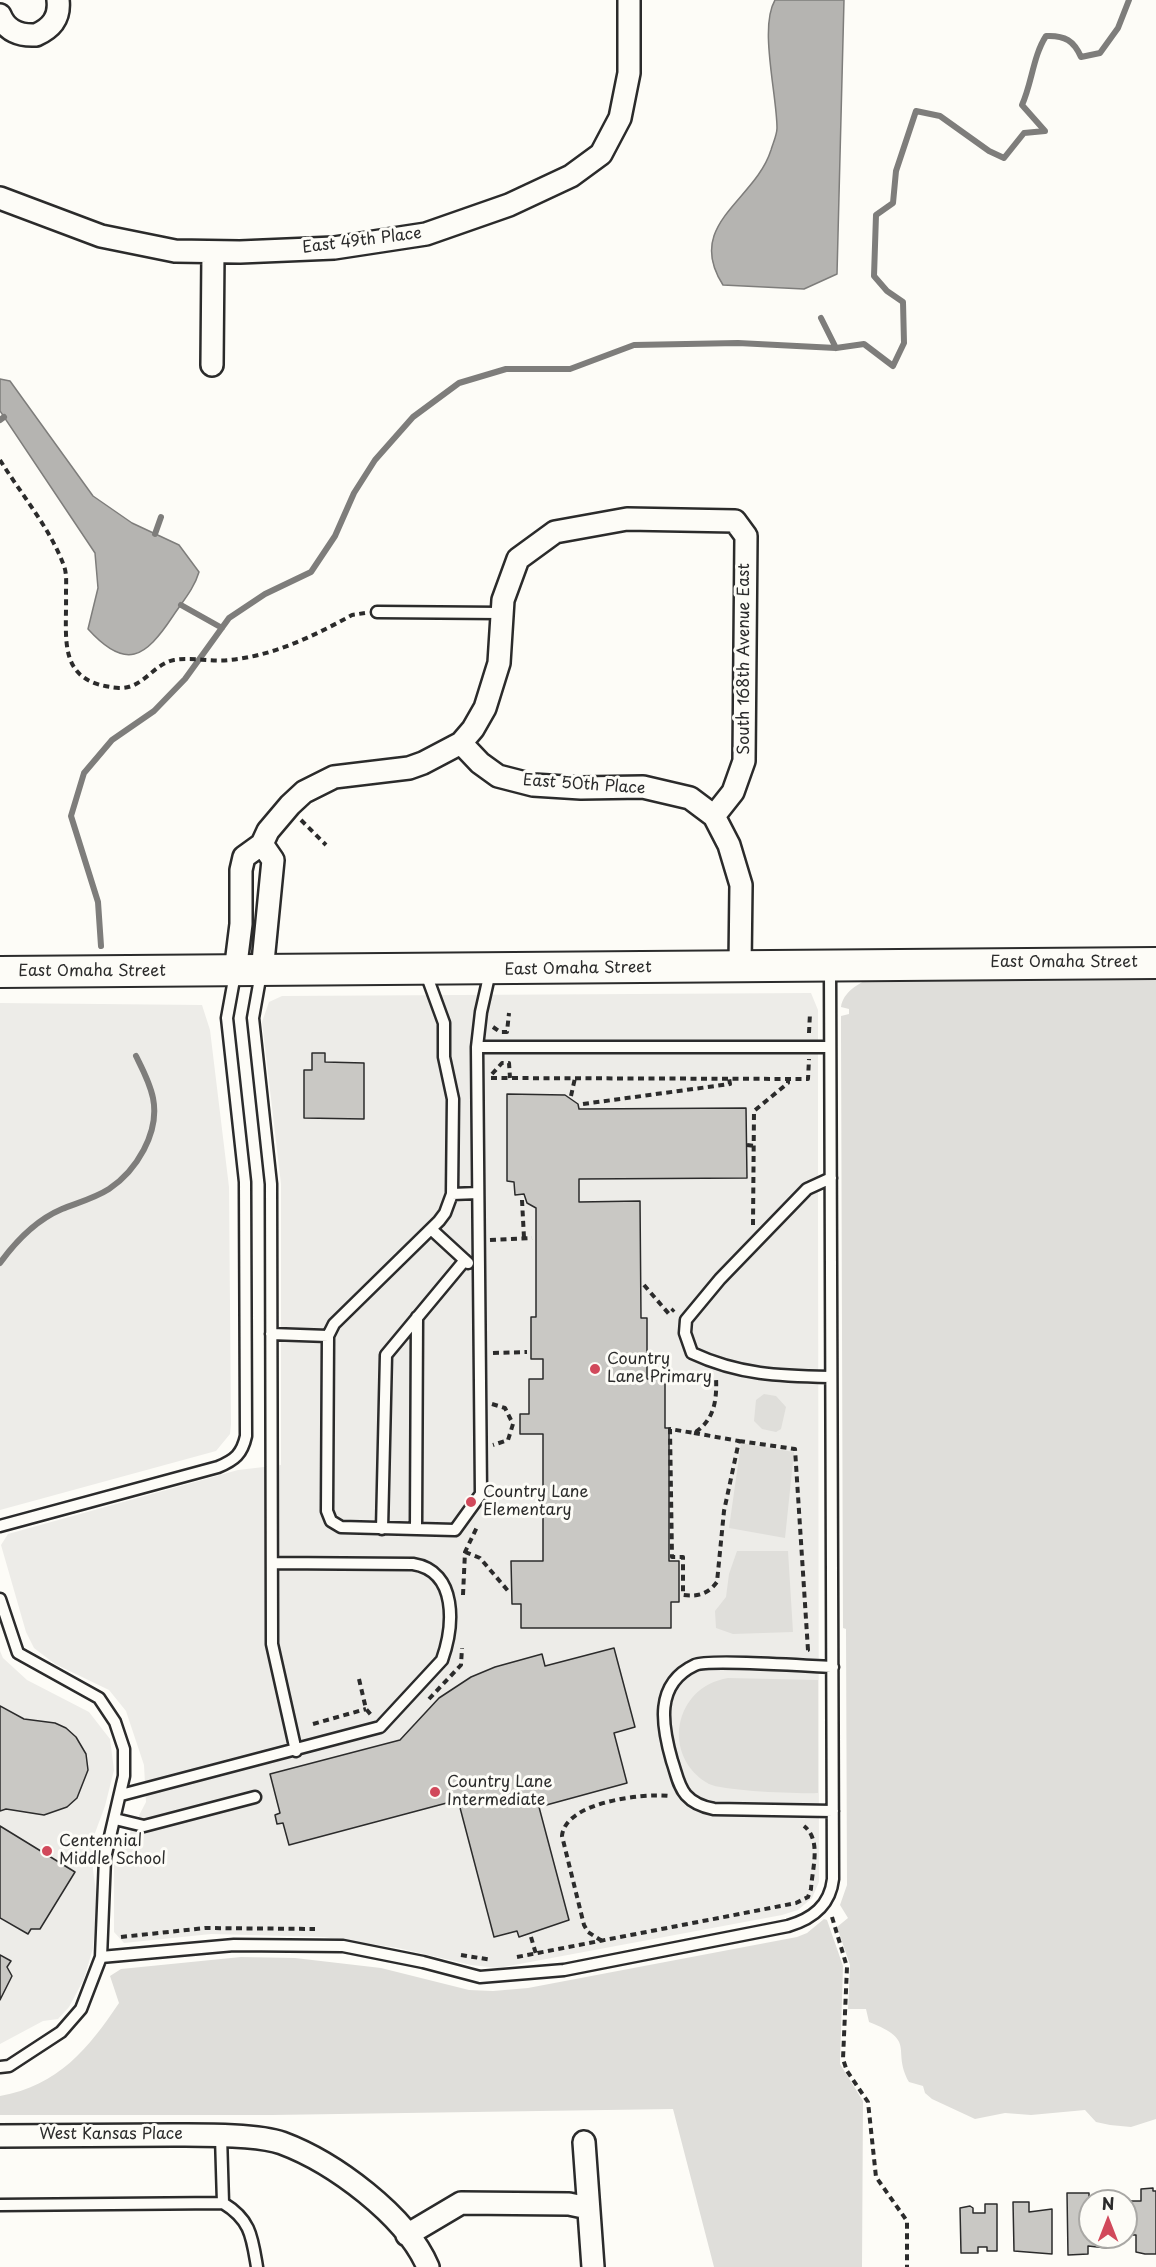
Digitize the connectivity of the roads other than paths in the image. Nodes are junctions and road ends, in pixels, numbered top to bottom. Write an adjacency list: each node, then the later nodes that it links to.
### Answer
1 (58, 0): 3 (street)
2 (629, 0): 5 (street, East 49th Place)
3 (2, 25)
4 (0, 198): 5 (street, East 49th Place)
5 (213, 252): 6 (street)
6 (212, 365)
7 (377, 612): 8 (lane)
8 (501, 613): 9 (street); 10 (street, South 168th Avenue East)
9 (460, 743): 10 (street, East 50th Place); 11 (street)
10 (714, 816): 16 (street)
11 (262, 844): 12 (street); 13 (street)
12 (241, 887): 13 (street); 20 (street)
13 (269, 889): 20 (street)
14 (1156, 963): 15 (main road, East Omaha Street)
15 (830, 964): 16 (main road, East Omaha Street); 22 (lane)
16 (740, 966): 17 (main road, East Omaha Street)
17 (490, 970): 18 (main road, East Omaha Street); 21 (lane)
18 (424, 971): 20 (main road, East Omaha Street); 25 (lane)
19 (0, 972): 20 (main road, East Omaha Street)
20 (248, 972): 30 (lane); 33 (lane)
21 (477, 1047): 22 (lane); 24 (lane)
22 (830, 1047): 23 (lane)
23 (831, 1178): 32 (lane); 32 (lane)
24 (478, 1193): 25 (lane); 28 (lane)
25 (452, 1194): 26 (lane)
26 (431, 1229): 27 (lane); 31 (lane)
27 (465, 1260): 28 (lane); 29 (lane)
28 (477, 1271): 35 (lane)
29 (417, 1317): 34 (lane); 35 (lane)
30 (272, 1334): 31 (lane); 36 (lane)
31 (328, 1336): 34 (lane)
32 (831, 1377): 38 (lane)
33 (0, 1526)
34 (382, 1529): 35 (lane)
35 (416, 1529)
36 (272, 1563): 39 (lane); 39 (lane)
37 (0, 1599): 40 (lane)
38 (832, 1666): 42 (lane); 42 (lane)
39 (296, 1751): 40 (lane)
40 (121, 1796): 43 (lane)
41 (255, 1797): 43 (lane)
42 (832, 1811): 44 (lane)
43 (115, 1819): 44 (lane)
44 (101, 1957): 45 (lane)
45 (0, 2067)
46 (0, 2136): 47 (street, West Kansas Place)
47 (221, 2136): 49 (lane); 52 (street, West Kansas Place)
48 (584, 2142): 51 (street)
49 (223, 2203): 50 (lane); 53 (lane)
50 (0, 2205)
51 (588, 2208): 52 (street); 55 (street)
52 (407, 2235): 54 (street, West Kansas Place)
53 (257, 2267)
54 (428, 2267)
55 (593, 2267)

